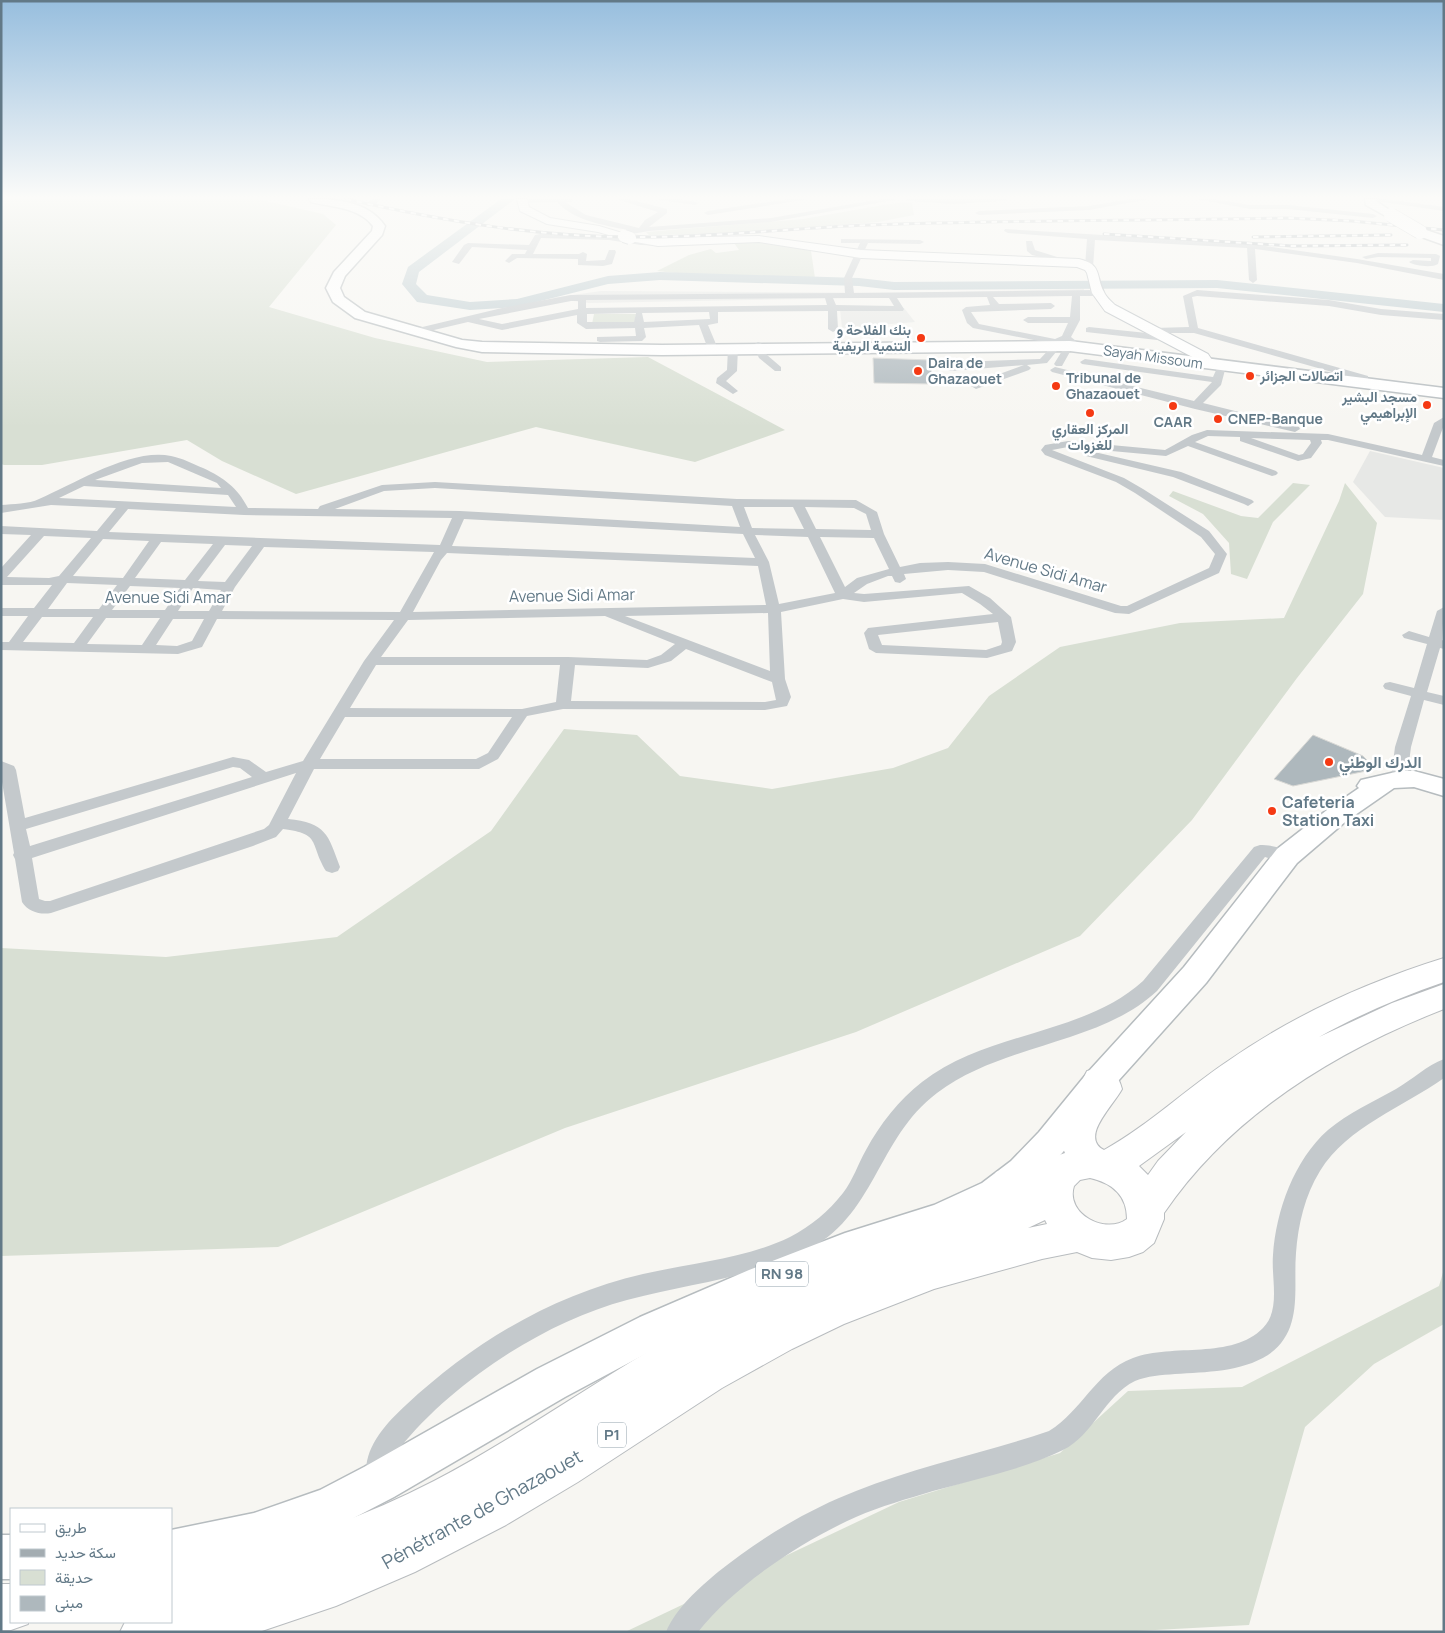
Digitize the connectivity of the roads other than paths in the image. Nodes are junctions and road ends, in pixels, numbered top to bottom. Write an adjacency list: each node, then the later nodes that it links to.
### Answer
1 (339, 275): 28 (main road)
2 (850, 275): 7 (street)
3 (1090, 275): 6 (main road)
4 (1253, 275): 5 (street)
5 (1253, 280)
6 (1097, 291): 8 (street); 29 (main road)
7 (849, 293): 10 (street); 11 (street)
8 (1076, 293): 9 (street); 22 (street)
9 (987, 294): 11 (street); 13 (street)
10 (828, 296): 12 (street); 15 (street)
11 (892, 296): 15 (street)
12 (582, 297): 18 (street); 20 (street)
13 (996, 306): 14 (street); 32 (street)
14 (1051, 306)
15 (832, 308): 17 (street); 25 (street)
16 (639, 310): 17 (street); 18 (street); 24 (street)
17 (713, 310): 23 (street)
18 (582, 311): 20 (street); 24 (street)
19 (1444, 317): 27 (street)
20 (466, 319): 28 (street)
21 (1028, 320): 22 (street)
22 (1075, 320): 32 (street)
23 (703, 323): 24 (street); 33 (street)
24 (639, 325): 31 (street)
25 (833, 329)
26 (1089, 330): 30 (street)
27 (1194, 330): 29 (street); 43 (street)
28 (417, 331): 33 (main road)
29 (1154, 331): 30 (main road)
30 (1168, 338): 37 (main road)
31 (600, 339)
32 (1063, 342): 34 (main road); 36 (main road); 39 (street); 40 (street)
33 (712, 347): 34 (main road); 35 (main road)
34 (758, 347): 35 (main road); 42 (street)
35 (733, 348): 47 (street)
36 (1136, 357): 37 (main road); 38 (street, Sayah Missoum); 44 (street, Sayah Missoum)
37 (1201, 359): 43 (main road); 44 (street, Sayah Missoum); 48 (main road)
38 (1085, 362)
39 (1040, 363): 40 (street, Sayah Missoum); 41 (street); 45 (street)
40 (1057, 367): 49 (street, Sayah Missoum)
41 (951, 368)
42 (778, 369)
43 (1364, 378): 46 (main road)
44 (1217, 380): 49 (street, Sayah Missoum)
45 (976, 386)
46 (1444, 388)
47 (733, 390)
48 (1444, 393)
49 (1195, 406): 53 (street, Sayah Missoum)
50 (1444, 420): 56 (street)
51 (1233, 433): 52 (street); 52 (street); 54 (street)
52 (1314, 437): 53 (street)
53 (1328, 437): 56 (street)
54 (1186, 442): 55 (street); 58 (street)
55 (1068, 444): 62 (street); 81 (street, Avenue Sidi Amar)
56 (1426, 459): 57 (street)
57 (1444, 463)
58 (1272, 473)
59 (84, 482): 60 (street); 60 (street); 61 (street)
60 (230, 492): 67 (street)
61 (42, 502): 65 (street); 66 (street)
62 (1248, 502)
63 (737, 503): 64 (street); 68 (street); 71 (street)
64 (797, 504): 73 (street); 74 (street)
65 (125, 505): 67 (street); 75 (street)
66 (1, 509)
67 (244, 511): 68 (street)
68 (315, 512): 69 (street)
69 (460, 515): 71 (street); 79 (street)
70 (1, 530): 72 (street)
71 (747, 532): 73 (street); 80 (street)
72 (40, 533): 75 (street); 82 (street)
73 (812, 533): 74 (street); 89 (street)
74 (878, 534): 81 (street)
75 (98, 536): 76 (street); 83 (street)
76 (157, 538): 77 (street); 85 (street)
77 (222, 541): 78 (street); 86 (street)
78 (261, 543): 79 (street); 87 (street)
79 (444, 549): 80 (street); 97 (street)
80 (763, 562): 90 (street)
81 (895, 570): 88 (street); 89 (street, Avenue Sidi Amar)
82 (1, 576)
83 (63, 579): 84 (street); 85 (street); 92 (street)
84 (1, 581)
85 (128, 581): 86 (street); 95 (street)
86 (189, 584): 87 (street); 93 (street)
87 (229, 586): 96 (street)
88 (910, 594): 89 (street); 98 (street)
89 (843, 595): 90 (street, Avenue Sidi Amar)
90 (774, 609): 94 (street, Avenue Sidi Amar); 108 (street)
91 (1, 612): 92 (street, Avenue Sidi Amar)
92 (37, 613): 95 (street, Avenue Sidi Amar); 103 (street)
93 (170, 613): 95 (street, Avenue Sidi Amar); 96 (street, Avenue Sidi Amar); 105 (street)
94 (607, 613): 97 (street, Avenue Sidi Amar); 101 (street)
95 (101, 615): 104 (street)
96 (213, 615): 97 (street, Avenue Sidi Amar); 105 (street)
97 (404, 616): 106 (street)
98 (1004, 618): 98 (street)
99 (1443, 619): 102 (street)
100 (1409, 635): 102 (street)
101 (685, 643): 107 (street); 108 (street)
102 (1439, 643): 110 (street)
103 (7, 646): 104 (street)
104 (78, 647): 105 (street)
105 (147, 648)
106 (371, 661): 107 (street); 113 (street)
107 (568, 661): 112 (street)
108 (778, 679): 112 (street)
109 (1390, 686): 110 (street)
110 (1419, 694): 111 (street); 118 (street)
111 (1444, 701)
112 (563, 705): 114 (street)
113 (342, 712): 114 (street); 115 (street)
114 (522, 713): 115 (street)
115 (309, 764): 117 (street); 120 (street)
116 (1, 766): 121 (street)
117 (264, 778): 121 (street); 122 (street)
118 (1393, 780): 119 (main road); 123 (main road, RN 98)
119 (1444, 788)
120 (279, 823): 122 (street); 124 (street)
121 (17, 826): 122 (street)
122 (21, 855)
123 (1286, 857): 128 (main road, RN 98); 132 (street)
124 (332, 867)
125 (1444, 970): 129 (highway, Pénétrante de Ghazaouet)
126 (1444, 996): 130 (highway)
127 (1444, 1067): 136 (street)
128 (1100, 1081): 129 (main road, RN 98); 129 (highway)
129 (1058, 1177): 130 (highway); 131 (highway); 132 (main road, RN 98); 134 (highway, Pénétrante de Ghazaouet / P1)
130 (1146, 1208): 131 (highway)
131 (1079, 1234): 135 (highway, Pénétrante de Ghazaouet / P1)
132 (379, 1482): 133 (main road, RN 98)
133 (172, 1552)
134 (172, 1593)
135 (144, 1632)
136 (680, 1632)

